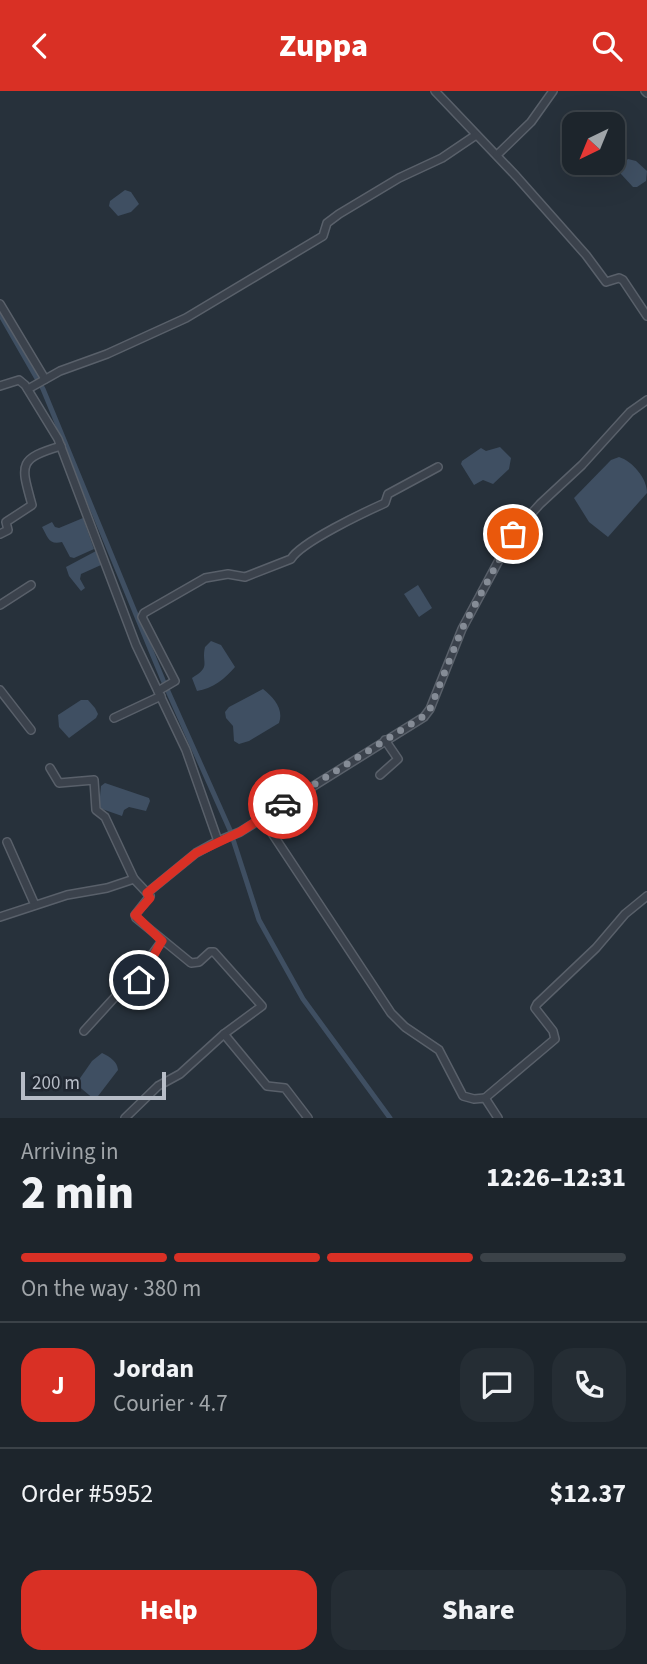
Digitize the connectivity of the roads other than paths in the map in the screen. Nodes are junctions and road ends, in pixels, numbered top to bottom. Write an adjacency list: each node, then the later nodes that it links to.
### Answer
1 (435, 91): 3 (street)
2 (552, 91): 4 (street)
3 (476, 135): 4 (street); 7 (street)
4 (497, 155): 6 (street)
5 (0, 304): 7 (street)
6 (647, 316)
7 (43, 381): 9 (street)
8 (0, 386): 9 (street)
9 (31, 388): 11 (street)
10 (647, 400): 20 (street)
11 (61, 446): 13 (street); 16 (street)
12 (438, 467): 16 (street)
13 (0, 534)
14 (32, 585): 15 (street)
15 (0, 605)
16 (163, 690): 18 (street); 24 (street)
17 (0, 691): 19 (street)
18 (114, 718)
19 (31, 730)
20 (385, 740): 22 (street); 23 (street)
21 (50, 768): 26 (street)
22 (380, 775)
23 (262, 818): 24 (street); 34 (street)
24 (220, 841): 27 (street)
25 (7, 842): 29 (street)
26 (134, 879): 27 (street); 29 (street)
27 (147, 893): 31 (street)
28 (647, 896): 34 (street)
29 (35, 905): 30 (street)
30 (0, 917)
31 (162, 941): 32 (street); 33 (street)
32 (84, 1031)
33 (224, 1034): 35 (street); 36 (street)
34 (485, 1098): 37 (street)
35 (125, 1118)
36 (308, 1118)
37 (498, 1118)

